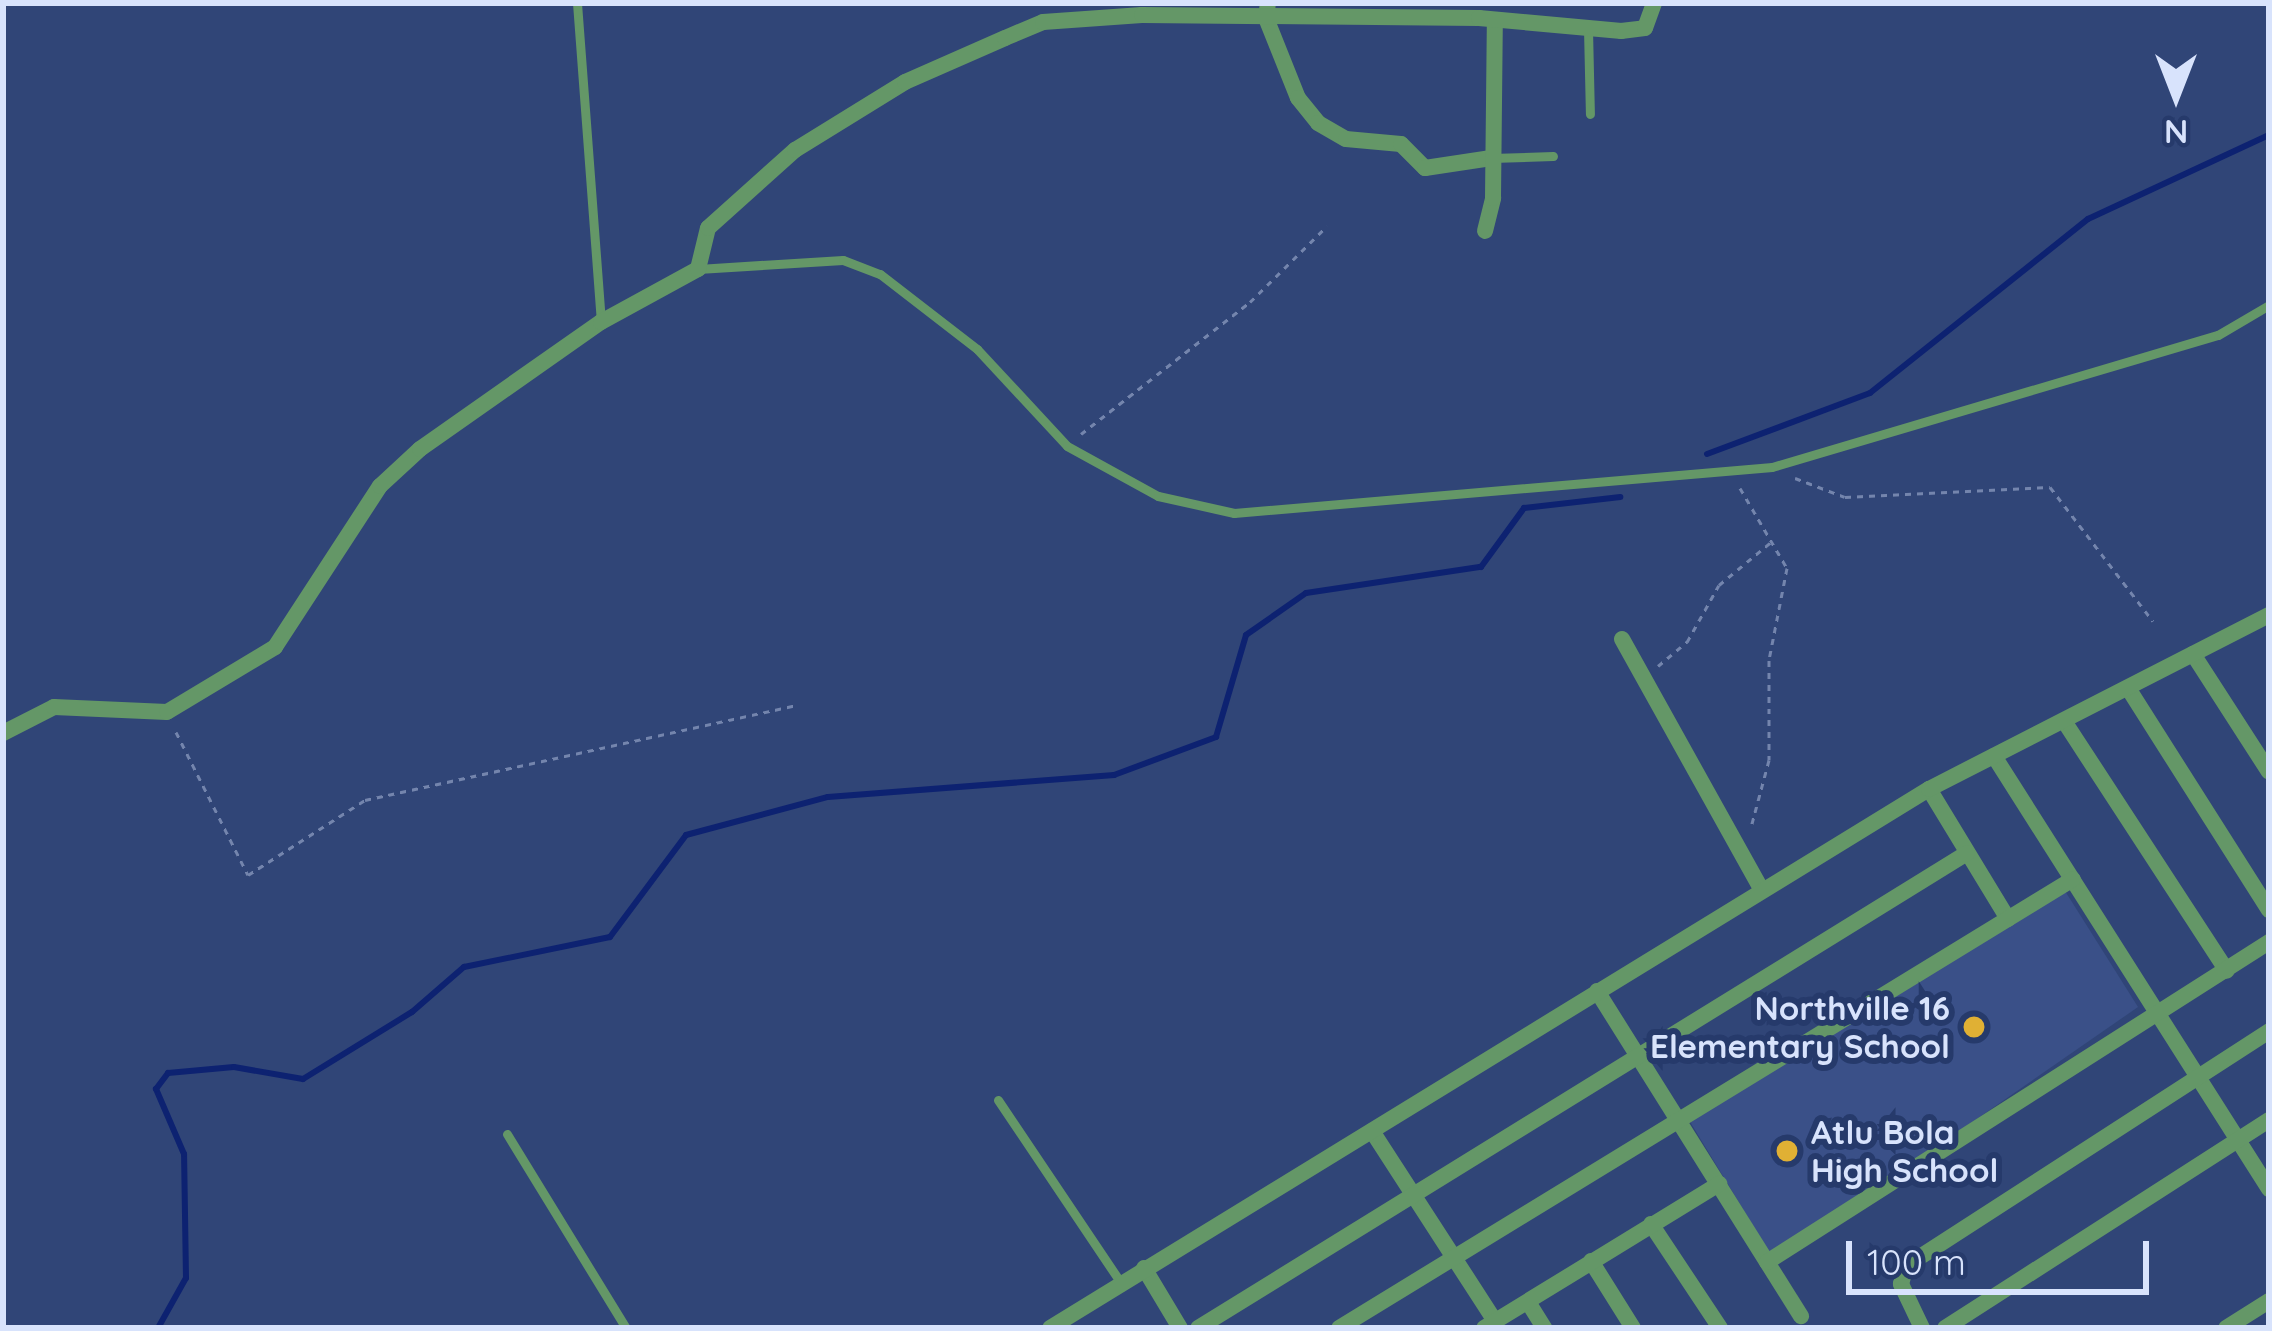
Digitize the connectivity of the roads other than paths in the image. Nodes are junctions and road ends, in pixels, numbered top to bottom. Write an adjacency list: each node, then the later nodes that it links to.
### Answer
1 (577, 3): 14 (lane)
2 (1654, 3): 7 (street)
3 (1139, 9): 4 (street); 12 (street)
4 (1267, 10): 5 (street); 10 (street)
5 (1328, 11): 6 (street)
6 (1485, 14): 7 (street); 10 (street)
7 (1588, 29): 8 (lane)
8 (1590, 114)
9 (1553, 155): 10 (lane)
10 (1491, 158): 11 (street)
11 (1484, 231)
12 (698, 269): 13 (lane); 14 (street)
13 (2269, 304)
14 (602, 322): 20 (street)
15 (2267, 621): 17 (street)
16 (1622, 638): 26 (street)
17 (2193, 654): 18 (street); 22 (street)
18 (2128, 688): 19 (street); 27 (street)
19 (2064, 721): 21 (street); 30 (street)
20 (3, 733)
21 (1994, 755): 23 (street); 25 (street)
22 (2269, 772)
23 (1929, 789): 24 (street); 26 (street)
24 (1966, 853): 28 (street); 34 (street)
25 (2073, 879): 28 (street); 32 (street)
26 (1761, 889): 31 (street)
27 (2269, 910)
28 (2008, 919): 37 (street)
29 (2269, 942): 30 (street)
30 (2227, 971): 32 (street)
31 (1598, 992): 34 (street); 39 (street)
32 (2156, 1012): 35 (street); 48 (street)
33 (2269, 1031): 35 (street)
34 (1641, 1057): 37 (street); 44 (street)
35 (2199, 1076): 41 (street); 63 (street)
36 (998, 1100): 50 (lane)
37 (1679, 1120): 42 (street); 46 (street)
38 (2269, 1120): 41 (street)
39 (1372, 1131): 44 (street); 49 (street)
40 (507, 1134): 55 (lane)
41 (2239, 1140): 43 (street); 64 (street)
42 (1719, 1184): 45 (street); 48 (street)
43 (2269, 1189)
44 (1416, 1196): 46 (street); 58 (street)
45 (1651, 1224): 47 (street); 62 (street)
46 (1456, 1256): 54 (street); 59 (street)
47 (1591, 1261): 52 (street); 61 (street)
48 (1768, 1262): 53 (street)
49 (1144, 1268): 50 (street); 57 (street)
50 (1121, 1283): 56 (street)
51 (2269, 1301): 65 (street)
52 (1528, 1302): 54 (street); 60 (street)
53 (1801, 1316)
54 (1490, 1325)
55 (626, 1328)
56 (1051, 1328)
57 (1180, 1328)
58 (1198, 1328)
59 (1339, 1328)
60 (1544, 1328)
61 (1633, 1328)
62 (1720, 1328)
63 (1922, 1328)
64 (1945, 1328)
65 (2226, 1328)

